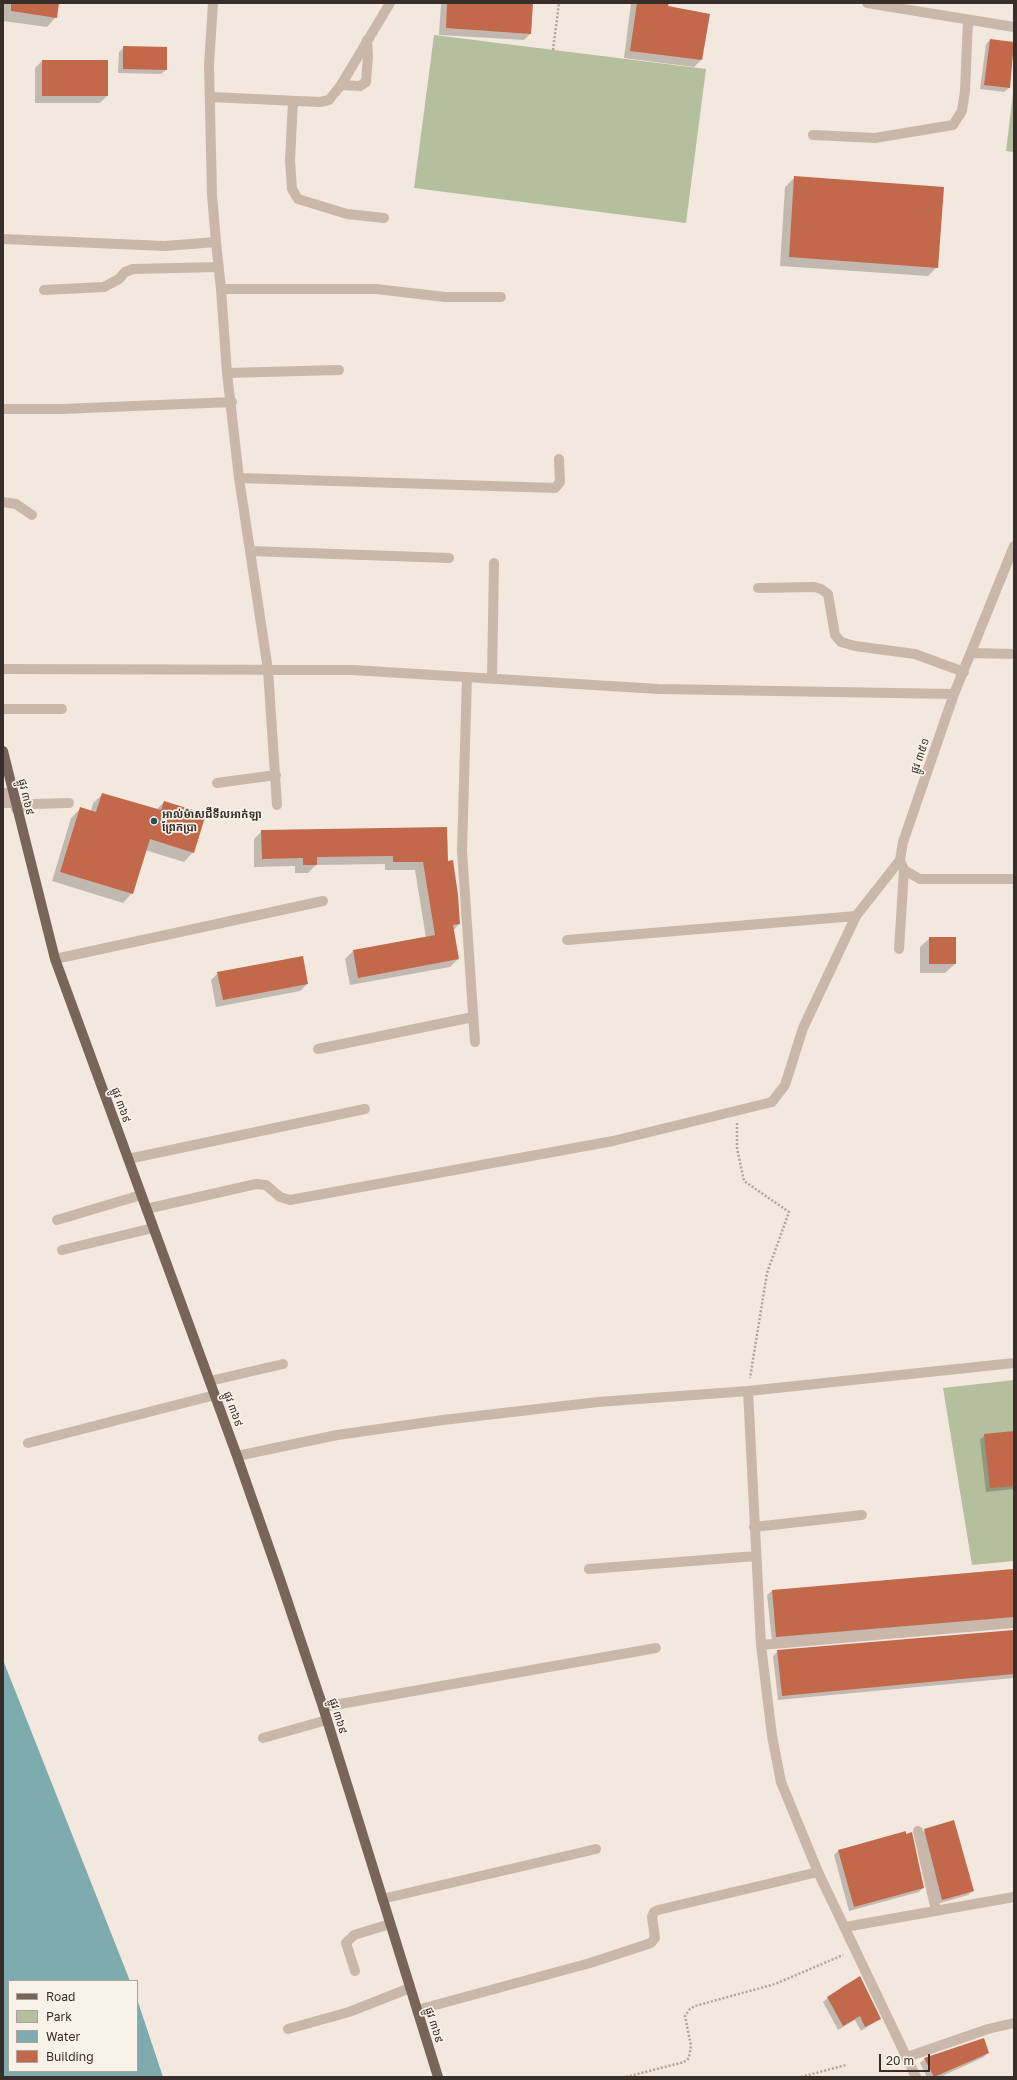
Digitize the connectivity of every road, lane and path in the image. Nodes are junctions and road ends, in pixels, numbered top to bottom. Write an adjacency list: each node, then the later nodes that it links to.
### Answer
1 (213, 3): 11 (street)
2 (390, 3): 8 (street)
3 (559, 3): 9 (path)
4 (867, 3): 5 (street)
5 (920, 7): 6 (street)
6 (968, 20): 7 (street); 13 (street)
7 (1014, 27)
8 (367, 40): 10 (street); 10 (street)
9 (553, 50)
10 (340, 85): 12 (street)
11 (210, 97): 12 (street); 16 (street)
12 (293, 101): 14 (street)
13 (813, 134)
14 (384, 218)
15 (3, 239): 16 (street)
16 (216, 242): 17 (street)
17 (219, 267): 18 (street); 19 (street)
18 (222, 289): 20 (street); 22 (street)
19 (44, 290)
20 (501, 297)
21 (339, 370): 22 (street)
22 (227, 373): 23 (street)
23 (232, 402): 24 (street); 26 (street)
24 (3, 409)
25 (559, 459): 26 (street)
26 (239, 478): 30 (street)
27 (3, 502): 28 (street)
28 (32, 515)
29 (1014, 548): 34 (street, ផ្លូវ ៣៥១)
30 (250, 551): 31 (street); 37 (street)
31 (449, 558)
32 (494, 563): 40 (street)
33 (758, 588): 38 (street)
34 (972, 653): 35 (street); 38 (street, ផ្លូវ ៣៥១)
35 (1014, 654)
36 (3, 669): 37 (street)
37 (268, 670): 39 (street); 45 (street)
38 (964, 672): 41 (street, ផ្លូវ ៣៥១)
39 (467, 677): 40 (street); 59 (street)
40 (492, 678): 41 (street)
41 (954, 694): 51 (street, ផ្លូវ ៣៥១)
42 (3, 709): 43 (street)
43 (62, 709)
44 (3, 751): 47 (main road, ផ្លូវ ៣៦៩)
45 (276, 776): 46 (street); 50 (street)
46 (217, 783)
47 (12, 800): 48 (street); 49 (street); 58 (main road, ផ្លូវ ៣៦៩)
48 (3, 803)
49 (69, 803)
50 (277, 804)
51 (900, 860): 52 (street); 55 (street)
52 (904, 870): 53 (street); 57 (street)
53 (1014, 880)
54 (323, 901): 58 (street)
55 (856, 916): 56 (street); 63 (street)
56 (567, 940)
57 (899, 949)
58 (55, 959): 64 (main road, ផ្លូវ ៣៦៩)
59 (473, 1017): 60 (street); 61 (street)
60 (475, 1042)
61 (318, 1049)
62 (365, 1108): 64 (street)
63 (738, 1110): 66 (street); 73 (path)
64 (128, 1159): 65 (main road, ផ្លូវ ៣៦៩)
65 (141, 1195): 66 (main road, ផ្លូវ ៣៦៩); 67 (street)
66 (146, 1209): 68 (main road, ផ្លូវ ៣៦៩)
67 (57, 1220)
68 (153, 1228): 69 (street); 72 (main road, ផ្លូវ ៣៦៩)
69 (62, 1250)
70 (1014, 1362): 73 (street)
71 (283, 1364): 72 (street)
72 (210, 1381): 74 (main road, ផ្លូវ ៣៦៩)
73 (748, 1391): 76 (street); 78 (street)
74 (215, 1396): 75 (street); 76 (main road, ផ្លូវ ៣៦៩)
75 (28, 1443)
76 (238, 1456): 84 (main road, ផ្លូវ ៣៦៩)
77 (862, 1515): 78 (street)
78 (754, 1527): 79 (street)
79 (756, 1556): 80 (street); 82 (street)
80 (589, 1569)
81 (1014, 1623): 82 (street)
82 (761, 1645): 89 (street)
83 (656, 1648): 84 (street)
84 (323, 1707): 85 (main road, ផ្លូវ ៣៦៩)
85 (327, 1720): 86 (street); 91 (main road, ផ្លូវ ៣៦៩)
86 (263, 1738)
87 (918, 1830): 92 (street)
88 (596, 1849): 91 (street)
89 (818, 1872): 94 (street); 98 (street)
90 (1014, 1897): 92 (street)
91 (382, 1899): 93 (main road, ផ្លូវ ៣៦៩)
92 (936, 1911): 94 (street)
93 (390, 1924): 96 (street); 97 (main road, ផ្លូវ ៣៦៩)
94 (845, 1927): 95 (street)
95 (855, 1950): 101 (street); 104 (path)
96 (355, 1971)
97 (410, 1988): 98 (main road, ផ្លូវ ៣៦៩); 100 (street)
98 (417, 2010): 103 (main road, ផ្លូវ ៣៦៩)
99 (1014, 2023): 101 (street)
100 (288, 2029)
101 (906, 2057): 106 (street)
102 (846, 2066): 105 (path)
103 (438, 2077)
104 (626, 2077)
105 (801, 2077)
106 (916, 2077)

